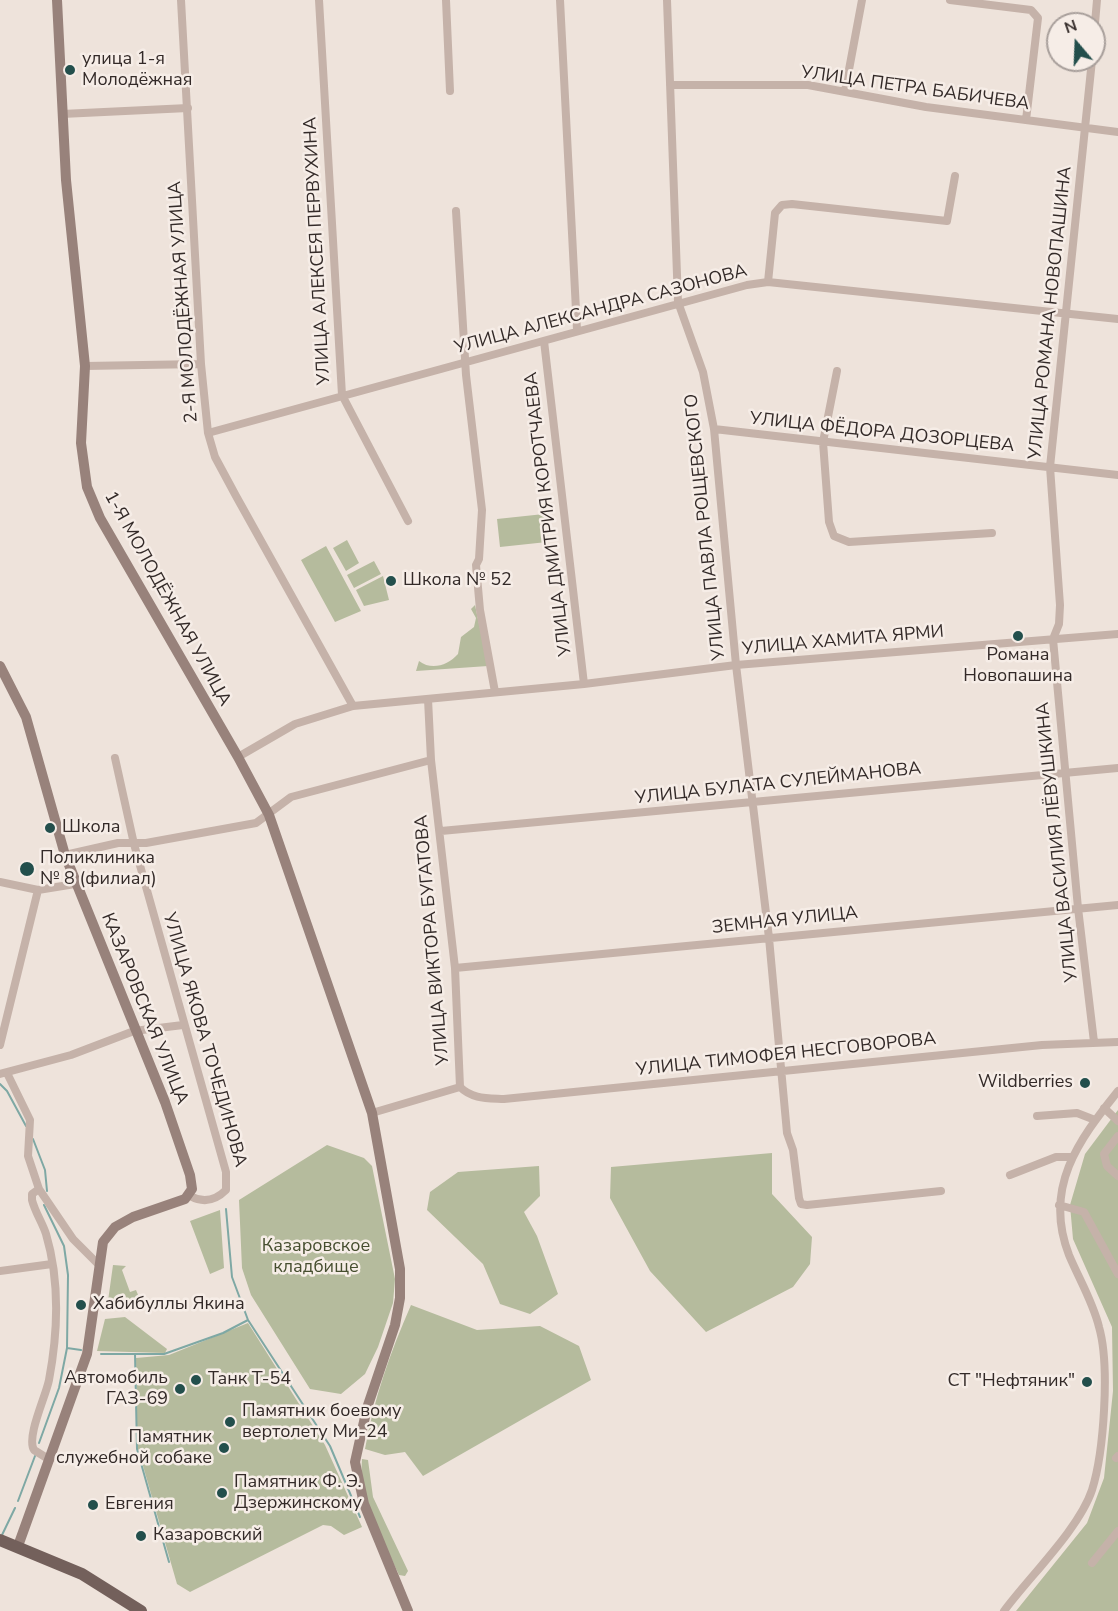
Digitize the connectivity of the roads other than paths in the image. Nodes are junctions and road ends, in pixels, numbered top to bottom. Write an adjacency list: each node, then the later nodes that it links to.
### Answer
1 (57, 0): 14 (street, 1-Я МОЛОДЁЖНАЯ УЛИЦА)
2 (181, 0): 13 (street, 2-Я МОЛОДЁЖНАЯ УЛИЦА)
3 (319, 0): 30 (street, УЛИЦА АЛЕКСЕЯ ПЕРВУХИНА)
4 (446, 0): 11 (street)
5 (560, 0): 24 (street)
6 (667, 0): 10 (street, УЛИЦА ПАВЛА РОЩЕВСКОГО)
7 (862, 0): 12 (street)
8 (950, 0): 15 (street)
9 (1091, 72): 16 (street, УЛИЦА РОМАНА НОВОПАШИНА)
10 (670, 85): 12 (street, УЛИЦА ПЕТРА БАБИЧЕВА); 21 (street, УЛИЦА ПАВЛА РОЩЕВСКОГО)
11 (450, 91)
12 (845, 91): 15 (street, УЛИЦА ПЕТРА БАБИЧЕВА)
13 (188, 108): 14 (street); 27 (street, 2-Я МОЛОДЁЖНАЯ УЛИЦА)
14 (62, 114): 28 (street, 1-Я МОЛОДЁЖНАЯ УЛИЦА)
15 (1026, 120): 16 (street, УЛИЦА ПЕТРА БАБИЧЕВА)
16 (1085, 128): 17 (street, УЛИЦА ПЕТРА БАБИЧЕВА); 22 (street, УЛИЦА РОМАНА НОВОПАШИНА)
17 (1118, 132)
18 (955, 176): 20 (street)
19 (456, 211): 26 (street)
20 (768, 282): 21 (street, УЛИЦА АЛЕКСАНДРА САЗОНОВА); 22 (street, УЛИЦА АЛЕКСАНДРА САЗОНОВА)
21 (678, 302): 24 (street, УЛИЦА АЛЕКСАНДРА САЗОНОВА); 31 (street, УЛИЦА ПАВЛА РОЩЕВСКОГО)
22 (1067, 312): 23 (street, УЛИЦА АЛЕКСАНДРА САЗОНОВА); 34 (street, УЛИЦА РОМАНА НОВОПАШИНА)
23 (1118, 319)
24 (577, 330): 25 (street, УЛИЦА АЛЕКСАНДРА САЗОНОВА)
25 (544, 341): 26 (street, УЛИЦА АЛЕКСАНДРА САЗОНОВА); 42 (street, УЛИЦА ДМИТРИЯ КОРОТЧАЕВА)
26 (466, 362): 30 (street, УЛИЦА АЛЕКСАНДРА САЗОНОВА); 43 (street)
27 (201, 364): 28 (street); 32 (street, 2-Я МОЛОДЁЖНАЯ УЛИЦА)
28 (85, 366): 46 (street, 1-Я МОЛОДЁЖНАЯ УЛИЦА)
29 (837, 371): 33 (street)
30 (342, 396): 32 (street, УЛИЦА АЛЕКСАНДРА САЗОНОВА); 36 (street, УЛИЦА АЛЕКСЕЯ ПЕРВУХИНА)
31 (714, 429): 33 (street, УЛИЦА ФЁДОРА ДОЗОРЦЕВА); 40 (street, УЛИЦА ПАВЛА РОЩЕВСКОГО)
32 (208, 433): 45 (street, 2-Я МОЛОДЁЖНАЯ УЛИЦА)
33 (823, 442): 34 (street, УЛИЦА ФЁДОРА ДОЗОРЦЕВА); 37 (street)
34 (1050, 467): 35 (street, УЛИЦА ФЁДОРА ДОЗОРЦЕВА); 39 (street, УЛИЦА РОМАНА НОВОПАШИНА)
35 (1118, 475)
36 (408, 521)
37 (992, 533)
38 (1118, 634): 39 (street, УЛИЦА ХАМИТА ЯРМИ)
39 (1053, 639): 40 (street, УЛИЦА ХАМИТА ЯРМИ); 50 (street, УЛИЦА ВАСИЛИЯ ЛЁВУШКИНА)
40 (736, 665): 42 (street, УЛИЦА ХАМИТА ЯРМИ); 51 (street, УЛИЦА ПАВЛА РОЩЕВСКОГО)
41 (0, 666): 55 (street, КАЗАРОВСКАЯ УЛИЦА)
42 (584, 684): 43 (street, УЛИЦА ХАМИТА ЯРМИ)
43 (495, 692): 44 (street, УЛИЦА ХАМИТА ЯРМИ)
44 (428, 699): 45 (street); 48 (street, УЛИЦА ВИКТОРА БУГАТОВА)
45 (353, 706): 46 (street)
46 (238, 757): 52 (street, 1-Я МОЛОДЁЖНАЯ УЛИЦА)
47 (115, 758): 54 (street, УЛИЦА ЯКОВА ТОЧЕДИНОВА)
48 (431, 760): 52 (street); 53 (street, УЛИЦА ВИКТОРА БУГАТОВА)
49 (1118, 768): 50 (street, УЛИЦА БУЛАТА СУЛЕЙМАНОВА)
50 (1065, 773): 51 (street, УЛИЦА БУЛАТА СУЛЕЙМАНОВА); 60 (street, УЛИЦА ВАСИЛИЯ ЛЁВУШКИНА)
51 (751, 803): 53 (street, УЛИЦА БУЛАТА СУЛЕЙМАНОВА); 61 (street, УЛИЦА ПАВЛА РОЩЕВСКОГО)
52 (269, 815): 54 (street); 73 (street, 1-Я МОЛОДЁЖНАЯ УЛИЦА)
53 (441, 831): 62 (street, УЛИЦА ВИКТОРА БУГАТОВА)
54 (134, 844): 55 (street); 63 (street, УЛИЦА ЯКОВА ТОЧЕДИНОВА)
55 (65, 855): 57 (street, КАЗАРОВСКАЯ УЛИЦА)
56 (0, 882): 58 (street)
57 (75, 884): 58 (street); 64 (street, КАЗАРОВСКАЯ УЛИЦА)
58 (38, 890): 67 (street)
59 (1118, 905): 60 (street, ЗЕМНАЯ УЛИЦА)
60 (1078, 908): 61 (street, ЗЕМНАЯ УЛИЦА); 66 (street, УЛИЦА ВАСИЛИЯ ЛЁВУШКИНА)
61 (769, 938): 62 (street, ЗЕМНАЯ УЛИЦА); 68 (street, УЛИЦА ПАВЛА РОЩЕВСКОГО)
62 (454, 968): 70 (street, УЛИЦА ВИКТОРА БУГАТОВА)
63 (183, 1025): 64 (street); 83 (street, УЛИЦА ЯКОВА ТОЧЕДИНОВА)
64 (134, 1031): 69 (street); 83 (street, КАЗАРОВСКАЯ УЛИЦА)
65 (1118, 1041): 66 (street, УЛИЦА ТИМОФЕЯ НЕСГОВОРОВА)
66 (1094, 1042): 68 (street, УЛИЦА ТИМОФЕЯ НЕСГОВОРОВА)
67 (0, 1045)
68 (781, 1071): 70 (street, УЛИЦА ТИМОФЕЯ НЕСГОВОРОВА); 82 (street, УЛИЦА ПАВЛА РОЩЕВСКОГО)
69 (4, 1074): 81 (street)
70 (460, 1087): 73 (street, УЛИЦА ВИКТОРА БУГАТОВА)
71 (1118, 1091): 72 (street)
72 (1104, 1108): 75 (street); 76 (street)
73 (372, 1113): 95 (street, 1-Я МОЛОДЁЖНАЯ УЛИЦА)
74 (1037, 1116): 75 (street)
75 (1095, 1120): 78 (street)
76 (1118, 1121)
77 (1118, 1136): 80 (street)
78 (1072, 1157): 79 (street); 84 (street)
79 (1010, 1175)
80 (1118, 1176)
81 (39, 1189): 85 (street); 86 (street)
82 (942, 1191)
83 (190, 1196): 86 (street)
84 (1059, 1205): 88 (street); 96 (street)
85 (52, 1264): 87 (street); 89 (street)
86 (99, 1265): 89 (street)
87 (0, 1271)
88 (1118, 1274)
89 (50, 1460): 92 (street)
90 (1118, 1531): 93 (street)
91 (0, 1540): 92 (main road)
92 (18, 1546): 94 (main road)
93 (1092, 1563)
94 (141, 1611)
95 (408, 1611)
96 (1004, 1611)

